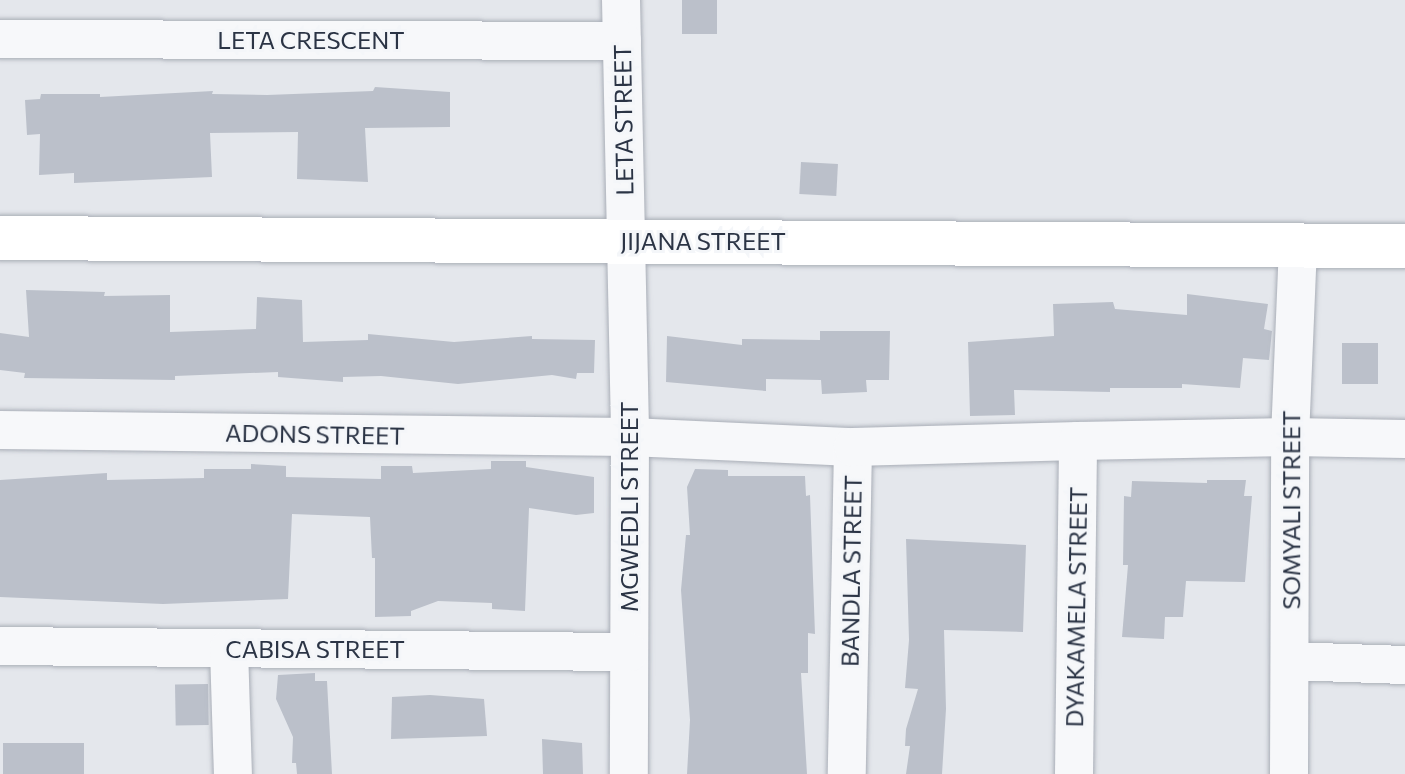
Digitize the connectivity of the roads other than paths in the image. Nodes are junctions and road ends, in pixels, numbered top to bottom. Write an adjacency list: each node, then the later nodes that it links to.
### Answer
1 (621, 0): 3 (street, LETA STREET)
2 (0, 39): 3 (street, LETA CRESCENT)
3 (622, 41): 5 (street, LETA STREET)
4 (0, 238): 5 (street, JIJANA STREET)
5 (625, 240): 6 (street, JIJANA STREET); 9 (street, MGWEDLI STREET)
6 (1298, 245): 7 (street, JIJANA STREET); 10 (street, SOMYALI STREET)
7 (1405, 246)
8 (0, 430): 9 (street, ADONS STREET)
9 (630, 437): 13 (street, BANDLA STREET); 16 (street, MGWEDLI STREET)
10 (1290, 437): 11 (street); 12 (street); 17 (street, SOMYALI STREET)
11 (1405, 439)
12 (1078, 441): 13 (street); 22 (street, DYAKAMELA STREET)
13 (853, 447): 21 (street, BANDLA STREET)
14 (0, 646): 15 (street, CABISA STREET)
15 (229, 649): 16 (street, CABISA STREET); 19 (street)
16 (629, 652): 20 (street, MGWEDLI STREET)
17 (1290, 661): 18 (street); 23 (street, SOMYALI STREET)
18 (1405, 665)
19 (233, 774)
20 (629, 774)
21 (847, 774)
22 (1074, 774)
23 (1289, 774)

